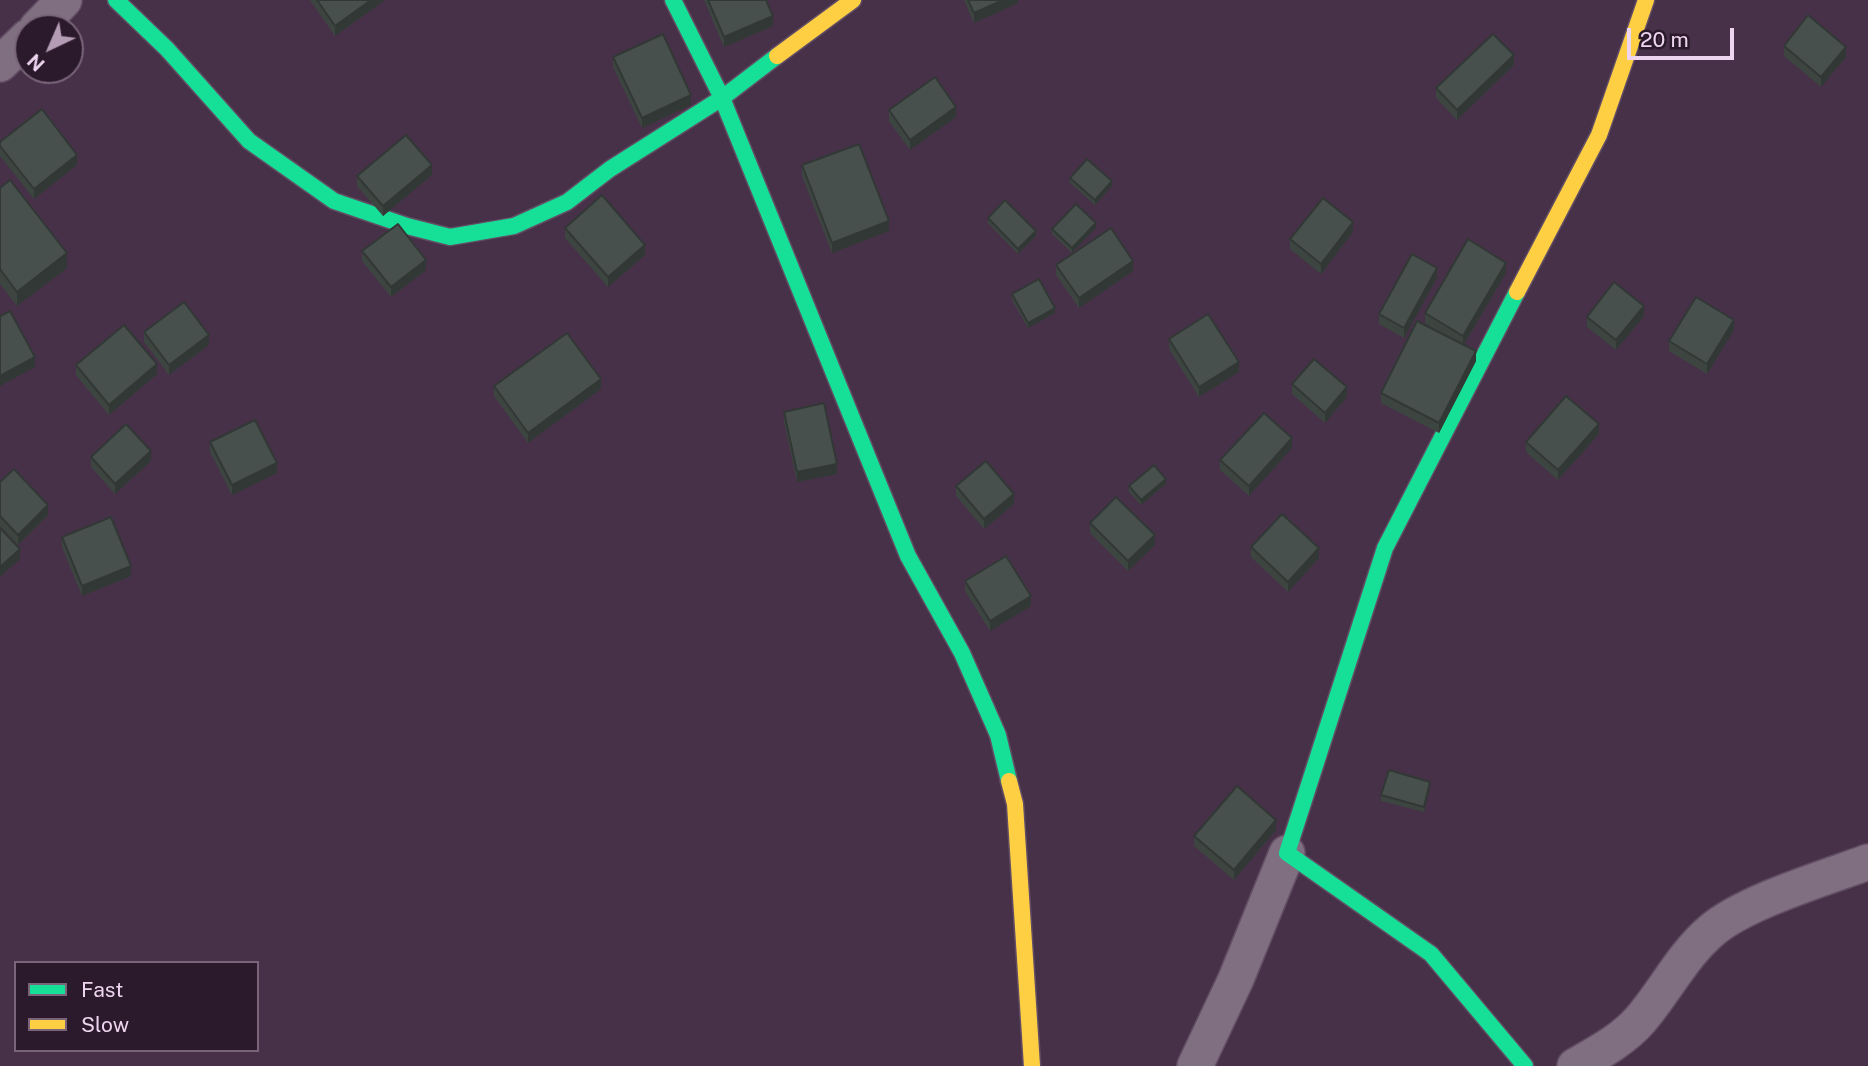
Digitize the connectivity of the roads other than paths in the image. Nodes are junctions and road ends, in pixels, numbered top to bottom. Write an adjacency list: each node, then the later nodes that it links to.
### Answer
1 (64, 0): 6 (street)
2 (116, 0): 9 (street)
3 (673, 0): 9 (street)
4 (853, 0): 9 (street)
5 (1646, 0): 10 (street)
6 (50, 14)
7 (14, 50): 8 (street)
8 (0, 64)
9 (722, 98): 12 (street)
10 (1287, 853): 13 (street); 14 (street)
11 (1868, 862): 15 (street)
12 (1032, 1066)
13 (1195, 1066)
14 (1525, 1066)
15 (1575, 1066)

